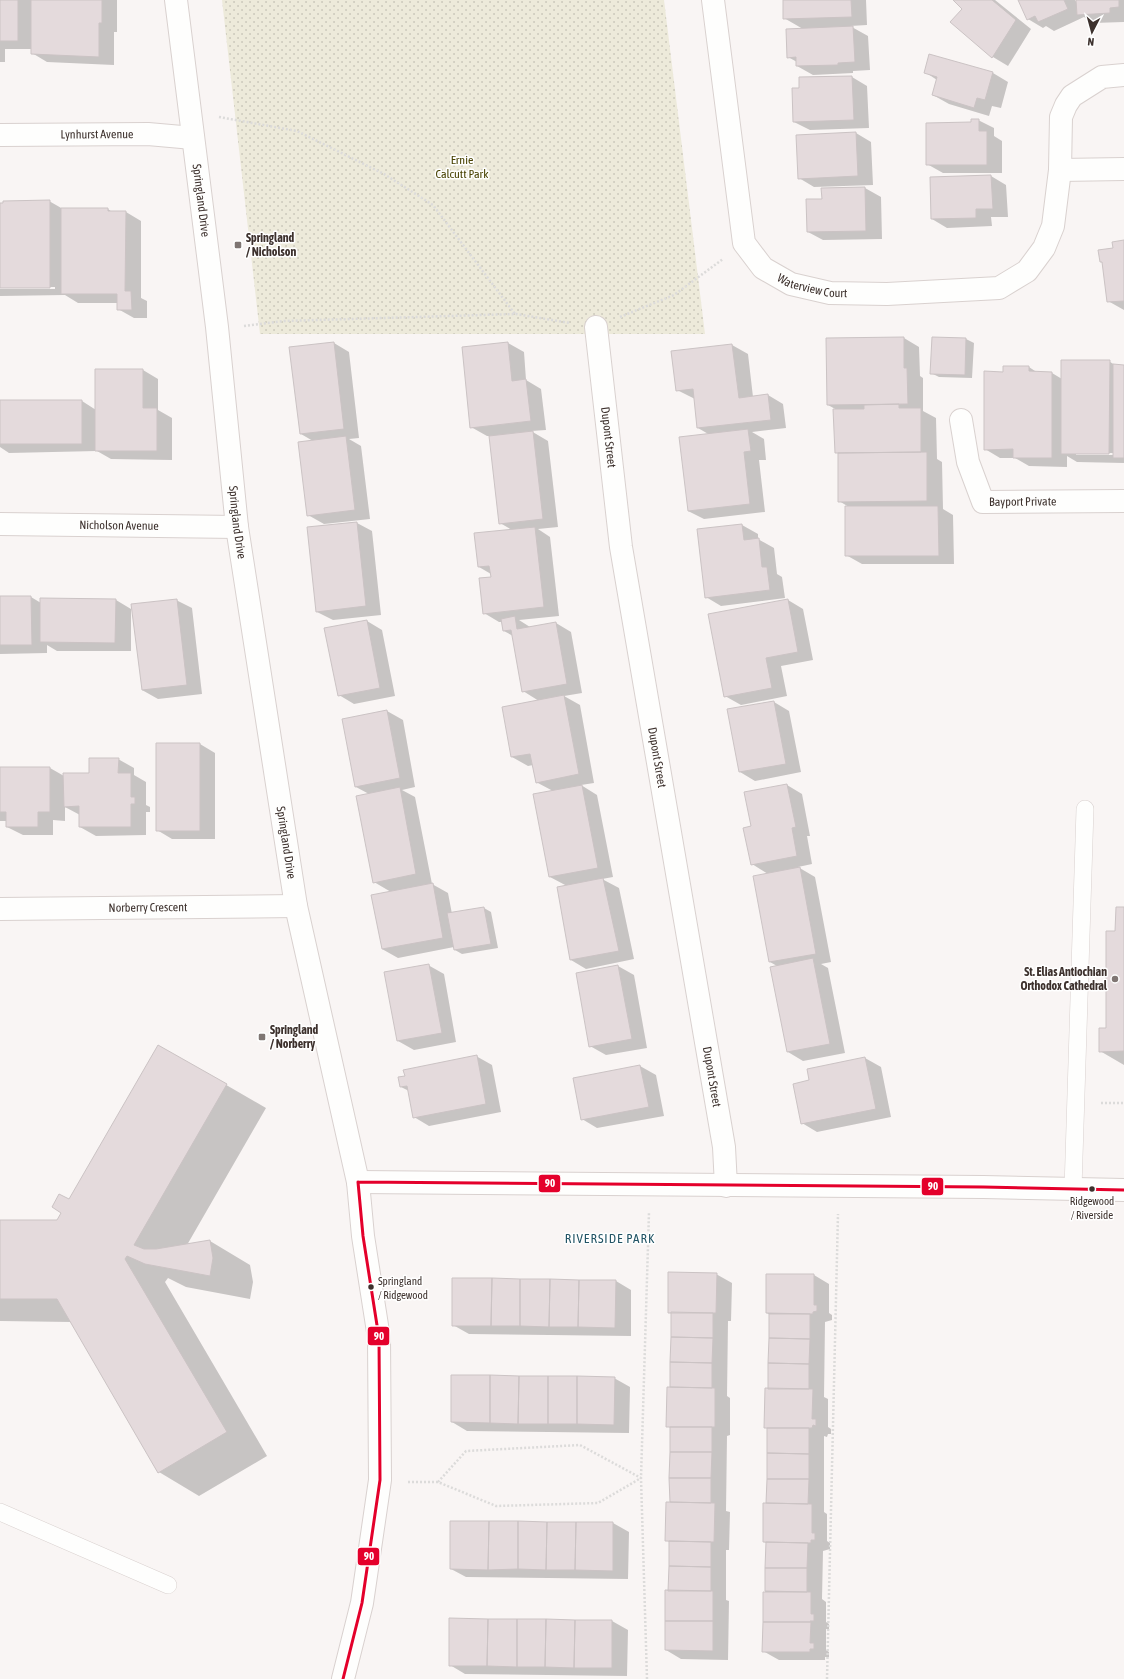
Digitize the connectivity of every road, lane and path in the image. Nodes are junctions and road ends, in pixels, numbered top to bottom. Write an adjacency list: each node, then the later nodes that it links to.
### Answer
1 (176, 0): 4 (street, Springland Drive)
2 (714, 0): 8 (street)
3 (1124, 74): 7 (street, Waterview Court)
4 (192, 128): 5 (street, Lynhurst Avenue); 9 (path); 10 (street, Springland Drive)
5 (0, 134)
6 (1124, 169): 7 (street)
7 (1060, 170): 8 (street, Waterview Court)
8 (744, 243): 11 (path)
9 (516, 314): 10 (path); 11 (path)
10 (217, 327): 15 (street, Springland Drive)
11 (596, 327): 21 (street, Dupont Street)
12 (961, 420): 13 (street, Bayport Private)
13 (1124, 500)
14 (0, 524): 15 (street, Nicholson Avenue)
15 (237, 527): 17 (street, Springland Drive)
16 (1085, 809): 23 (lane)
17 (296, 906): 18 (street, Norberry Crescent); 19 (street, Springland Drive)
18 (0, 909)
19 (358, 1182): 20 (street); 26 (street, Springland Drive)
20 (649, 1186): 21 (street); 25 (path)
21 (726, 1186): 22 (street)
22 (838, 1186): 23 (street); 32 (path)
23 (1073, 1189): 24 (street)
24 (1124, 1190)
25 (641, 1478): 27 (path); 27 (path); 31 (path)
26 (380, 1480): 27 (path); 30 (street, Springland Drive)
27 (438, 1482)
28 (0, 1512): 29 (lane)
29 (168, 1585)
30 (343, 1679)
31 (647, 1679)
32 (827, 1679)

